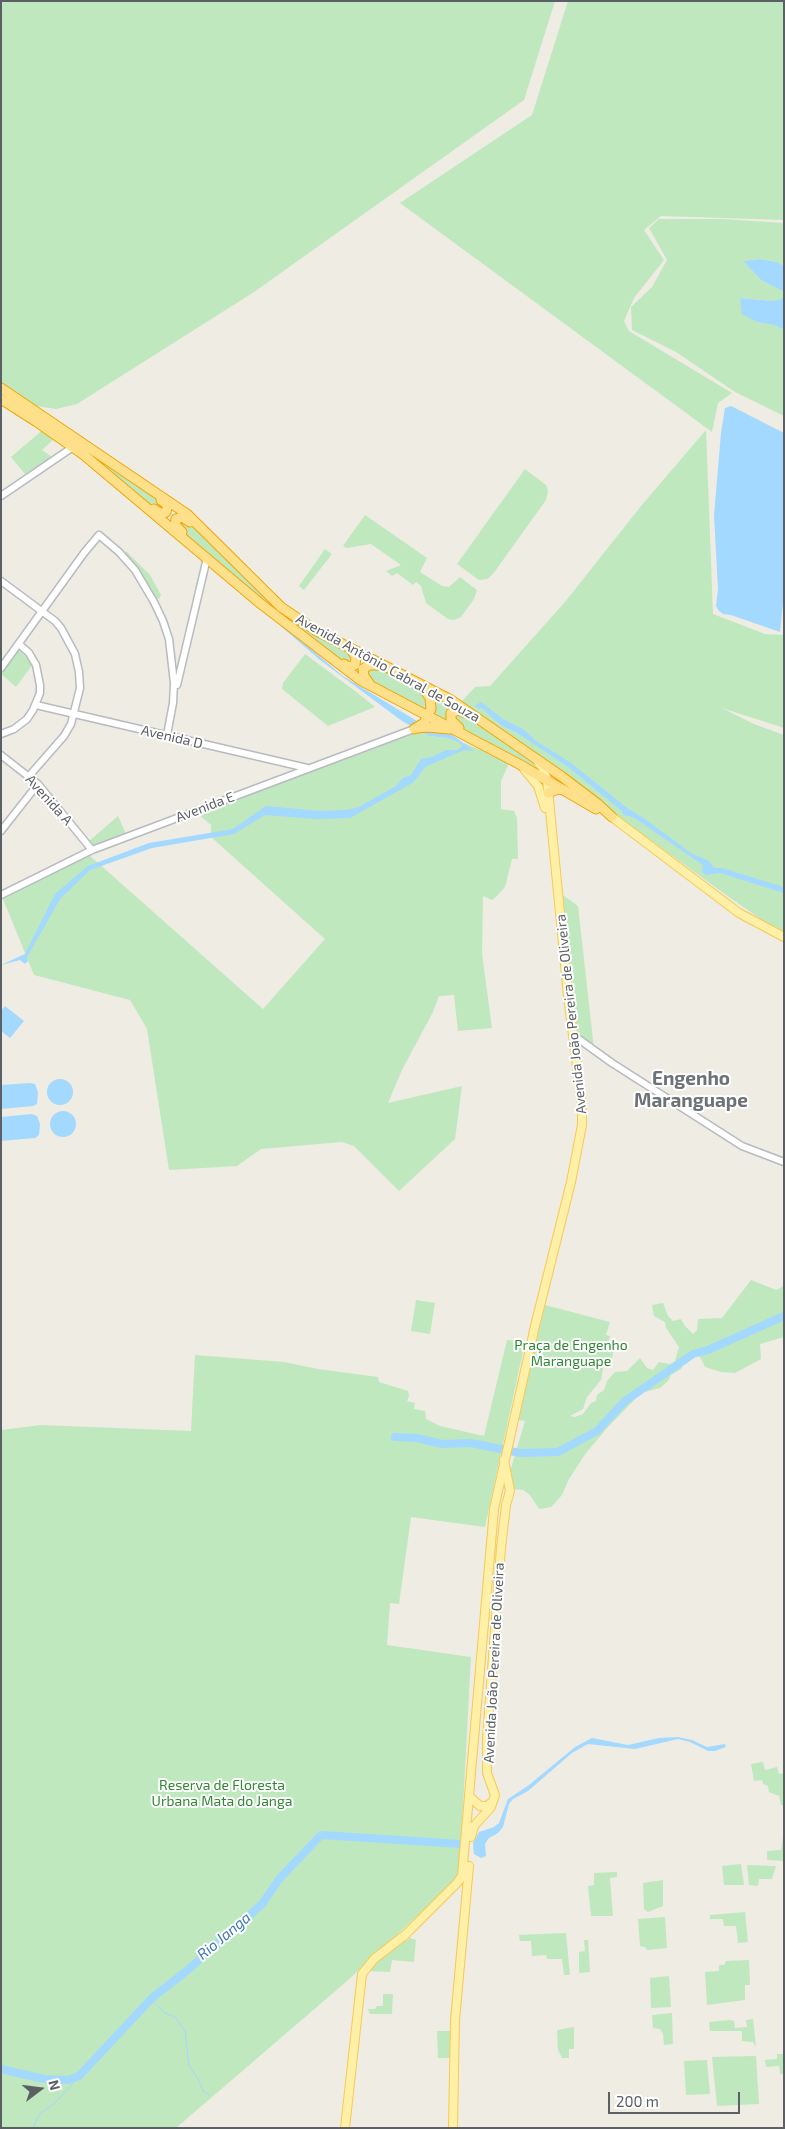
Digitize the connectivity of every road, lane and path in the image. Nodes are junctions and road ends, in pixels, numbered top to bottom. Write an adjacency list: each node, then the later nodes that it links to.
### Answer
1 (1, 388): 5 (highway, Avenida Antônio Cabral de Souza)
2 (1, 399): 3 (highway, Avenida Antônio Cabral de Souza)
3 (73, 447): 4 (highway, Avenida Antônio Cabral de Souza); 6 (street)
4 (111, 478): 5 (highway); 7 (highway, Avenida Antônio Cabral de Souza)
5 (132, 478): 8 (highway, Avenida Antônio Cabral de Souza)
6 (1, 496)
7 (207, 558): 9 (highway, Avenida Antônio Cabral de Souza); 19 (street)
8 (231, 559): 9 (highway); 14 (highway, Avenida Antônio Cabral de Souza)
9 (233, 580): 12 (highway, Avenida Antônio Cabral de Souza)
10 (1, 581): 11 (street)
11 (43, 612): 13 (street); 19 (street); 22 (street)
12 (298, 633): 14 (highway); 18 (highway, Avenida Antônio Cabral de Souza)
13 (19, 644): 16 (street); 21 (street)
14 (350, 648): 15 (highway, Avenida Antônio Cabral de Souza)
15 (383, 665): 17 (highway, Avenida Antônio Cabral de Souza); 18 (highway)
16 (1, 668)
17 (422, 686): 23 (highway); 25 (highway, Avenida Antônio Cabral de Souza)
18 (373, 688): 20 (highway, Avenida Antônio Cabral de Souza)
19 (173, 703): 29 (street)
20 (404, 704): 23 (highway, Avenida Antônio Cabral de Souza); 24 (highway)
21 (36, 705): 22 (street, Avenida D); 28 (street)
22 (75, 714): 29 (street, Avenida D); 36 (street)
23 (429, 716): 24 (highway); 27 (highway, Avenida Antônio Cabral de Souza)
24 (422, 723): 26 (highway); 26 (highway); 27 (highway)
25 (486, 723): 31 (highway); 33 (highway, Avenida Antônio Cabral de Souza)
26 (414, 729): 35 (street, Avenida E)
27 (454, 729): 31 (highway, Avenida Antônio Cabral de Souza)
28 (1, 734)
29 (167, 736): 35 (street, Avenida D)
30 (1, 754): 36 (street, Avenida A)
31 (502, 754): 34 (highway, Avenida Antônio Cabral de Souza)
32 (1, 760): 38 (street, Avenida A)
33 (536, 760): 37 (main road, Avenida João Pereira de Oliveira); 41 (highway, Avenida Antônio Cabral de Souza)
34 (519, 764): 37 (highway, Avenida Antônio Cabral de Souza); 42 (main road, Avenida João Pereira de Oliveira)
35 (308, 768): 44 (street, Avenida E)
36 (29, 776): 38 (street, Avenida A)
37 (547, 779): 39 (highway, Avenida Antônio Cabral de Souza); 40 (main road, Avenida João Pereira de Oliveira)
38 (37, 786): 43 (street); 44 (street, Avenida A)
39 (568, 791): 40 (highway); 41 (highway, Avenida Antônio Cabral de Souza)
40 (548, 793): 42 (main road, Avenida João Pereira de Oliveira)
41 (612, 817): 46 (main road, Avenida Antônio Cabral de Souza)
42 (550, 830): 47 (main road, Avenida João Pereira de Oliveira)
43 (1, 831)
44 (90, 851): 45 (street, Avenida E)
45 (1, 895)
46 (784, 937)
47 (573, 1035): 48 (street); 49 (main road, Avenida João Pereira de Oliveira)
48 (784, 1162)
49 (504, 1459): 50 (main road, Avenida João Pereira de Oliveira); 51 (main road, Avenida João Pereira de Oliveira)
50 (497, 1490): 51 (main road); 52 (main road, Avenida João Pereira de Oliveira)
51 (510, 1491): 53 (main road, Avenida João Pereira de Oliveira)
52 (470, 1797): 53 (main road); 54 (main road, Avenida João Pereira de Oliveira)
53 (495, 1800): 55 (main road)
54 (450, 1891): 55 (main road); 56 (main road)
55 (464, 1897): 57 (main road)
56 (345, 2128)
57 (453, 2128)

